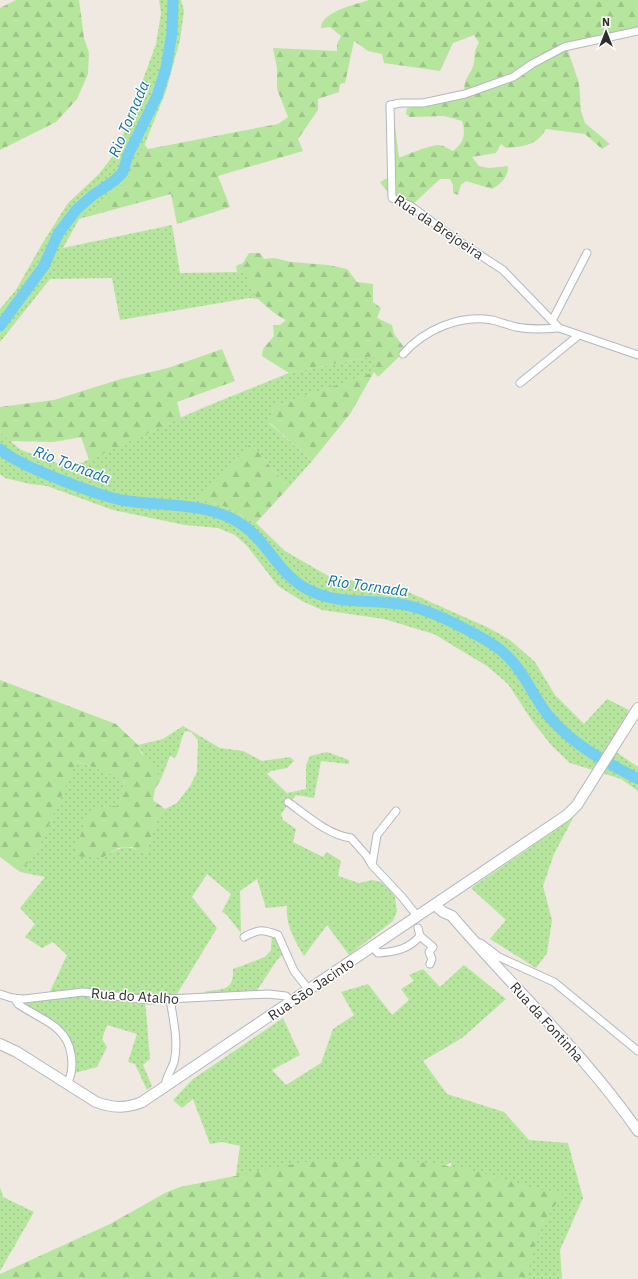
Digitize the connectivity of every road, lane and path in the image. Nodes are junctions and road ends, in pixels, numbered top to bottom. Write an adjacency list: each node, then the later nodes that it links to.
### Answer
1 (638, 31): 3 (street, Rua da Brejoeira)
2 (587, 253): 3 (street)
3 (552, 321): 4 (street, Rua da Brejoeira)
4 (559, 328): 5 (street, Rua da Brejoeira); 6 (street)
5 (579, 335): 7 (street, Rua da Brejoeira); 8 (street)
6 (403, 354)
7 (638, 355)
8 (520, 383)
9 (638, 708): 13 (main road, Rua São Jacinto)
10 (288, 802): 12 (street)
11 (396, 811): 12 (street)
12 (372, 865): 16 (street)
13 (445, 898): 14 (main road, Rua São Jacinto); 15 (main road, Rua da Fontinha)
14 (435, 905): 15 (main road, Rua da Fontinha); 16 (main road, Rua São Jacinto)
15 (452, 916): 20 (main road, Rua da Fontinha)
16 (418, 917): 21 (main road, Rua São Jacinto)
17 (418, 928): 18 (street)
18 (420, 936): 21 (street); 22 (street)
19 (244, 937): 23 (street)
20 (475, 943): 29 (street); 32 (main road, Rua da Fontinha)
21 (373, 947): 23 (main road, Rua São Jacinto)
22 (430, 964)
23 (309, 990): 27 (main road, Rua São Jacinto)
24 (0, 994): 25 (street, Rua do Atalho)
25 (14, 998): 26 (street, Rua do Atalho); 30 (street)
26 (170, 999): 27 (street, Rua do Atalho); 31 (street)
27 (291, 1002): 31 (main road, Rua São Jacinto)
28 (0, 1044): 30 (main road, Rua São Jacinto)
29 (638, 1051)
30 (67, 1084): 31 (main road, Rua São Jacinto)
31 (165, 1088)
32 (638, 1131)

